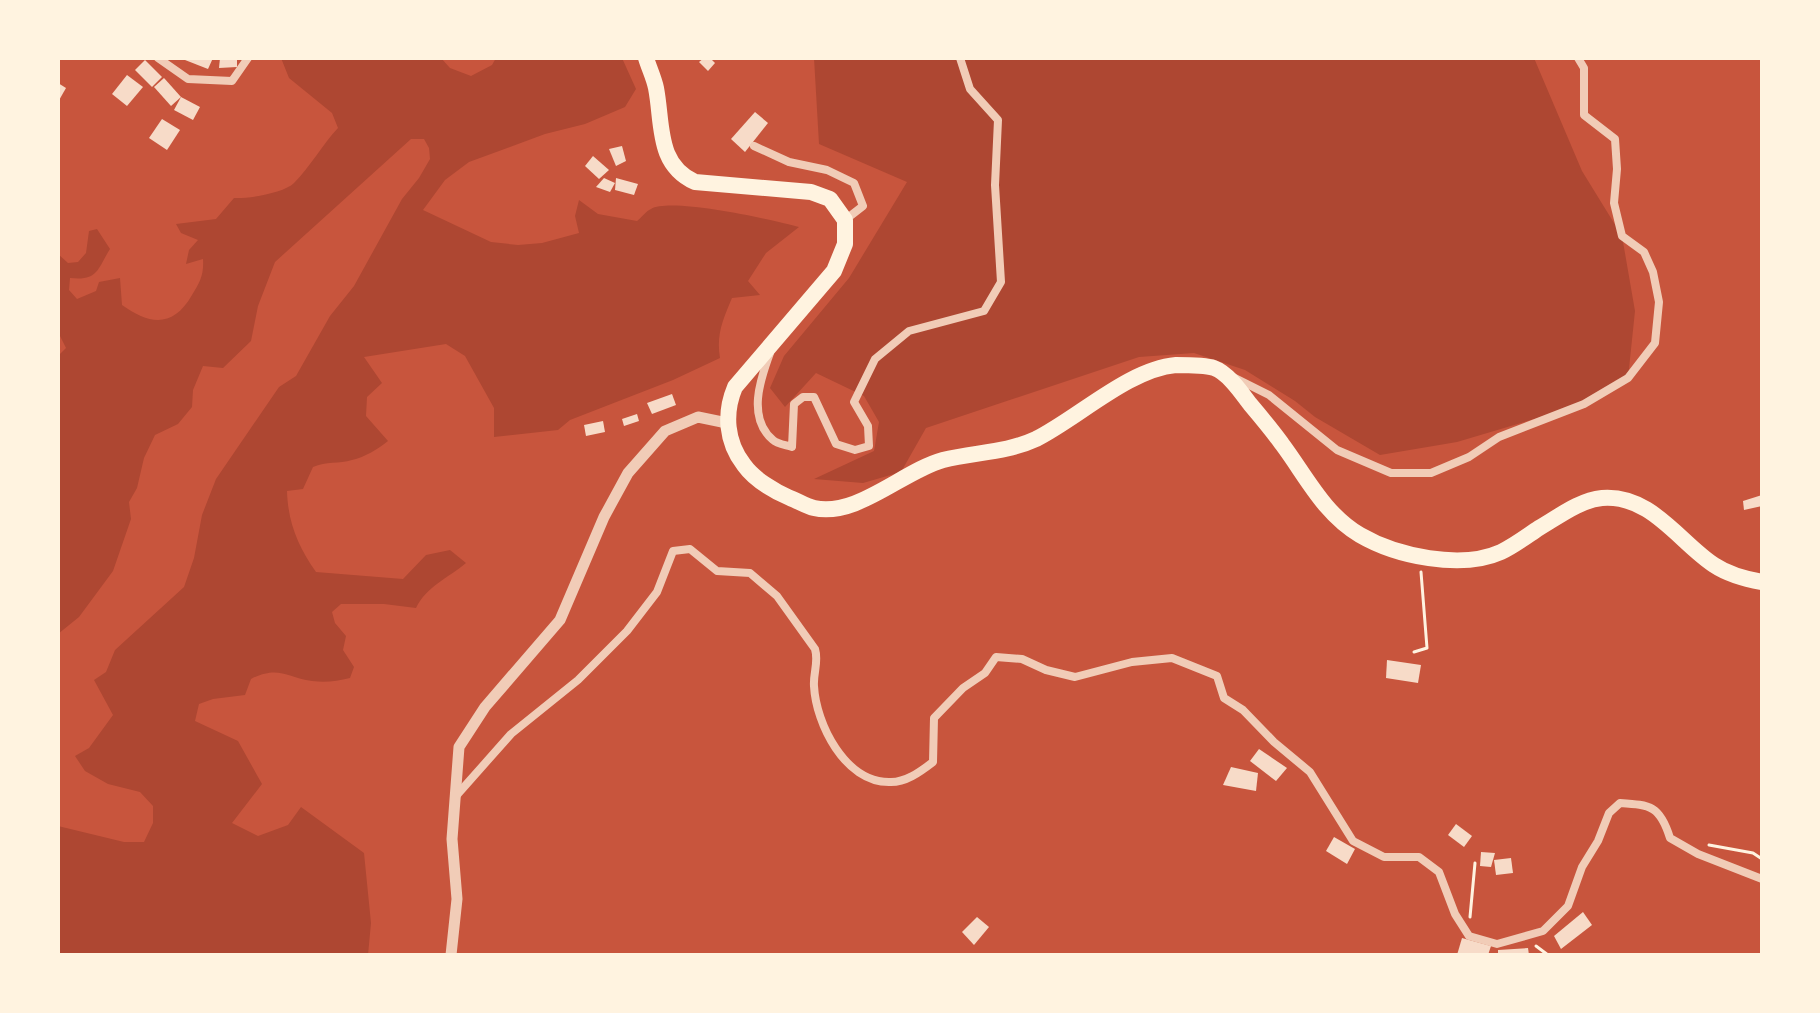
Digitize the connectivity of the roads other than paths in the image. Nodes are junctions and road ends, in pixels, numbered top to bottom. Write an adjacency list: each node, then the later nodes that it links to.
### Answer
1 (158, 58): 2 (street)
2 (248, 58)
3 (646, 58): 7 (highway)
4 (960, 58): 8 (street)
5 (1578, 58): 9 (street)
6 (754, 146): 7 (street)
7 (845, 220): 8 (highway)
8 (776, 340): 10 (highway)
9 (1215, 368): 10 (highway); 11 (highway)
10 (727, 423): 12 (street)
11 (1762, 582)
12 (455, 797): 13 (street); 14 (street)
13 (1762, 879)
14 (451, 955)

